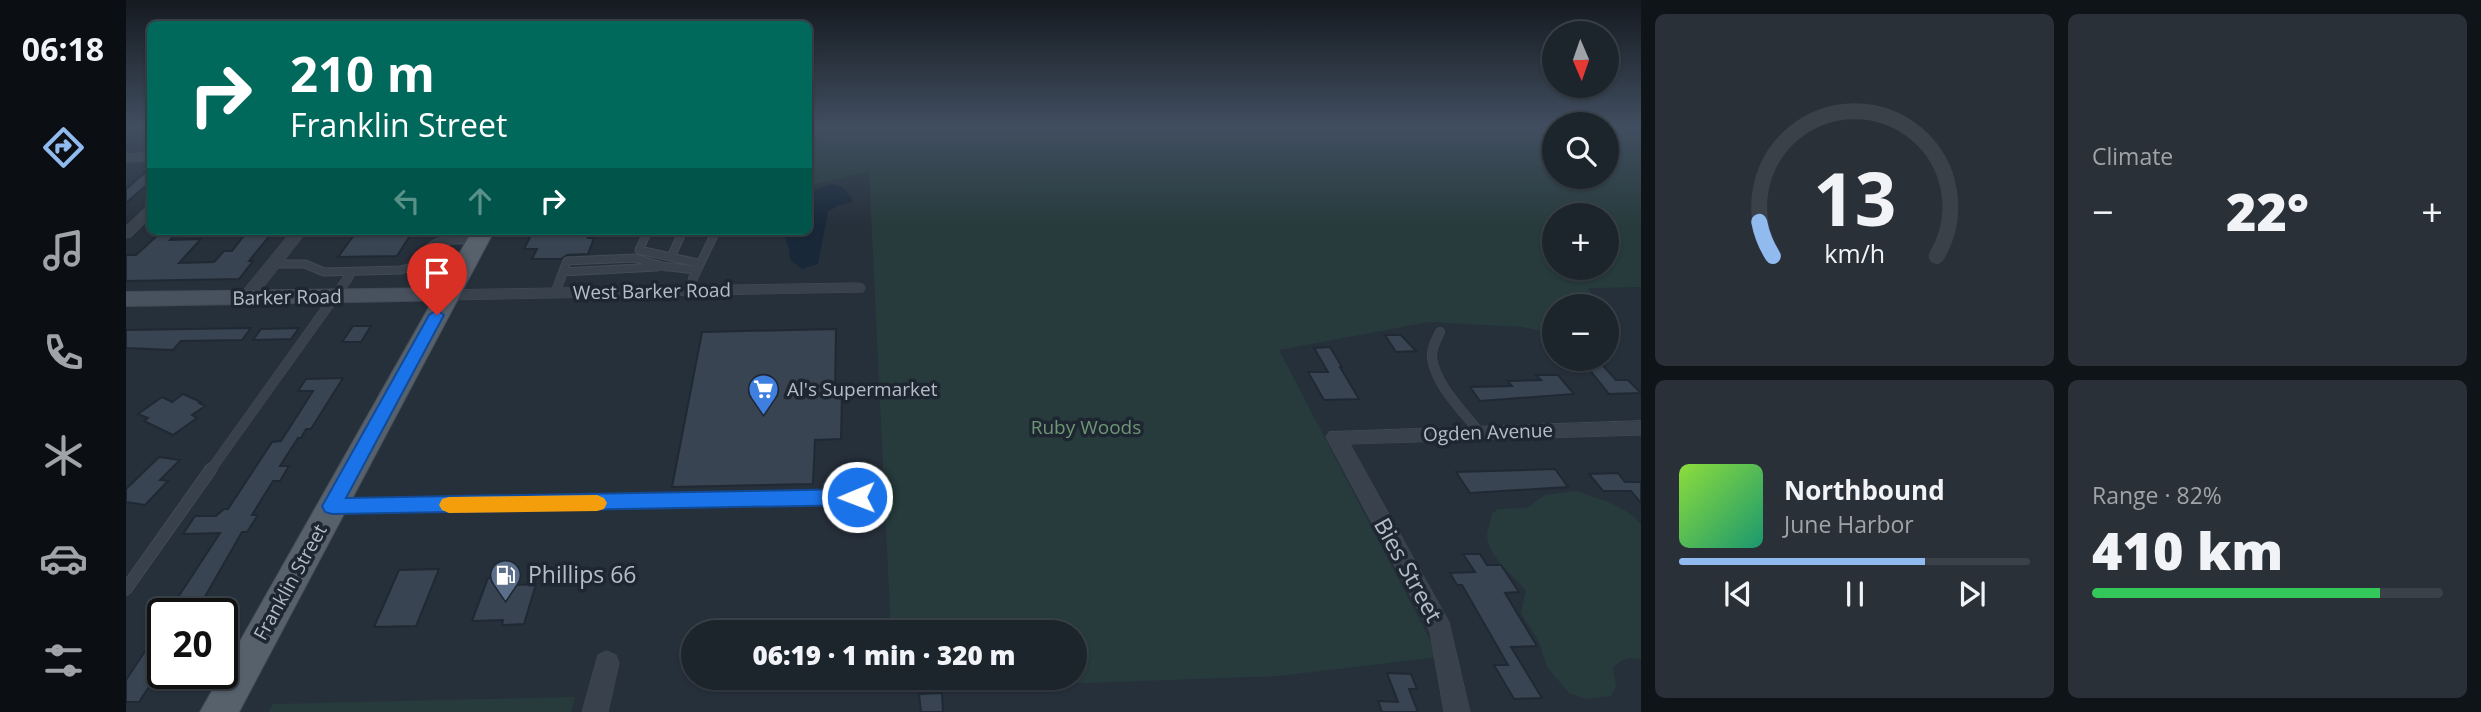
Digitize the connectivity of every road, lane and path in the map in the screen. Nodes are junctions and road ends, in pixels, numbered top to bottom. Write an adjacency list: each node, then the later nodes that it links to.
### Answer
1 (147, 214): 2 (street)
2 (126, 234)
3 (297, 235): 9 (street)
4 (481, 235): 12 (lane); 16 (main road, Franklin Street)
5 (646, 235): 8 (lane)
6 (681, 235): 8 (lane)
7 (715, 235): 11 (lane)
8 (671, 257): 11 (lane)
9 (274, 264): 12 (lane); 18 (street)
10 (666, 267): 11 (lane); 15 (lane)
11 (696, 267): 14 (lane)
12 (353, 271): 17 (lane)
13 (857, 288): 14 (street, West Barker Road)
14 (691, 291): 15 (street, West Barker Road)
15 (555, 293): 16 (street, West Barker Road)
16 (448, 295): 17 (street, Barker Road); 25 (main road, Franklin Street)
17 (335, 296): 18 (street, Barker Road); 26 (lane)
18 (247, 297): 19 (street, Barker Road)
19 (126, 299)
20 (1440, 332): 22 (lane)
21 (1641, 428): 22 (street, Ogden Avenue)
22 (1480, 433): 23 (street, Ogden Avenue)
23 (1336, 437): 30 (street, Bies Street)
24 (857, 497): 25 (lane)
25 (332, 506): 28 (main road, Franklin Street)
26 (126, 589)
27 (607, 663): 29 (street)
28 (219, 712)
29 (595, 712)
30 (1457, 712)

